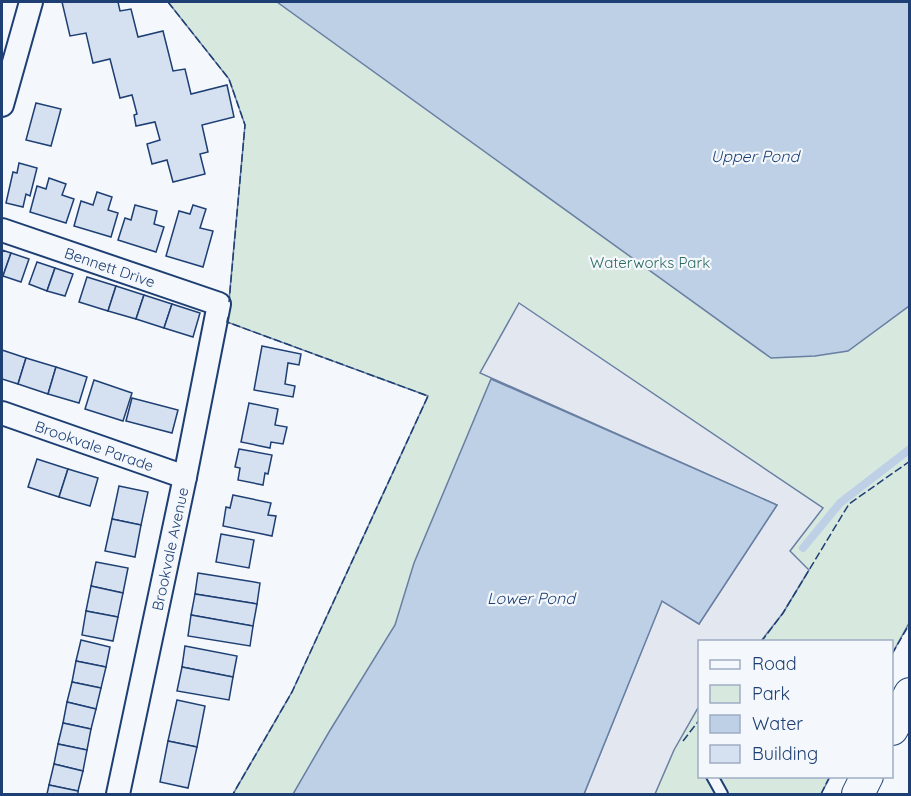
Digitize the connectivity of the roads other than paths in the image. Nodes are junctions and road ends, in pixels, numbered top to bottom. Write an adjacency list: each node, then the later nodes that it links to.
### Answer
1 (31, 2): 2 (street)
2 (2, 105)
3 (2, 230): 4 (street, Bennett Drive)
4 (219, 304): 6 (street, Brookvale Avenue)
5 (2, 412): 6 (street, Brookvale Parade)
6 (185, 477): 10 (street, Brookvale Avenue)
7 (909, 694): 8 (main road)
8 (893, 725)
9 (713, 778): 11 (lane)
10 (118, 795)
11 (722, 795)

